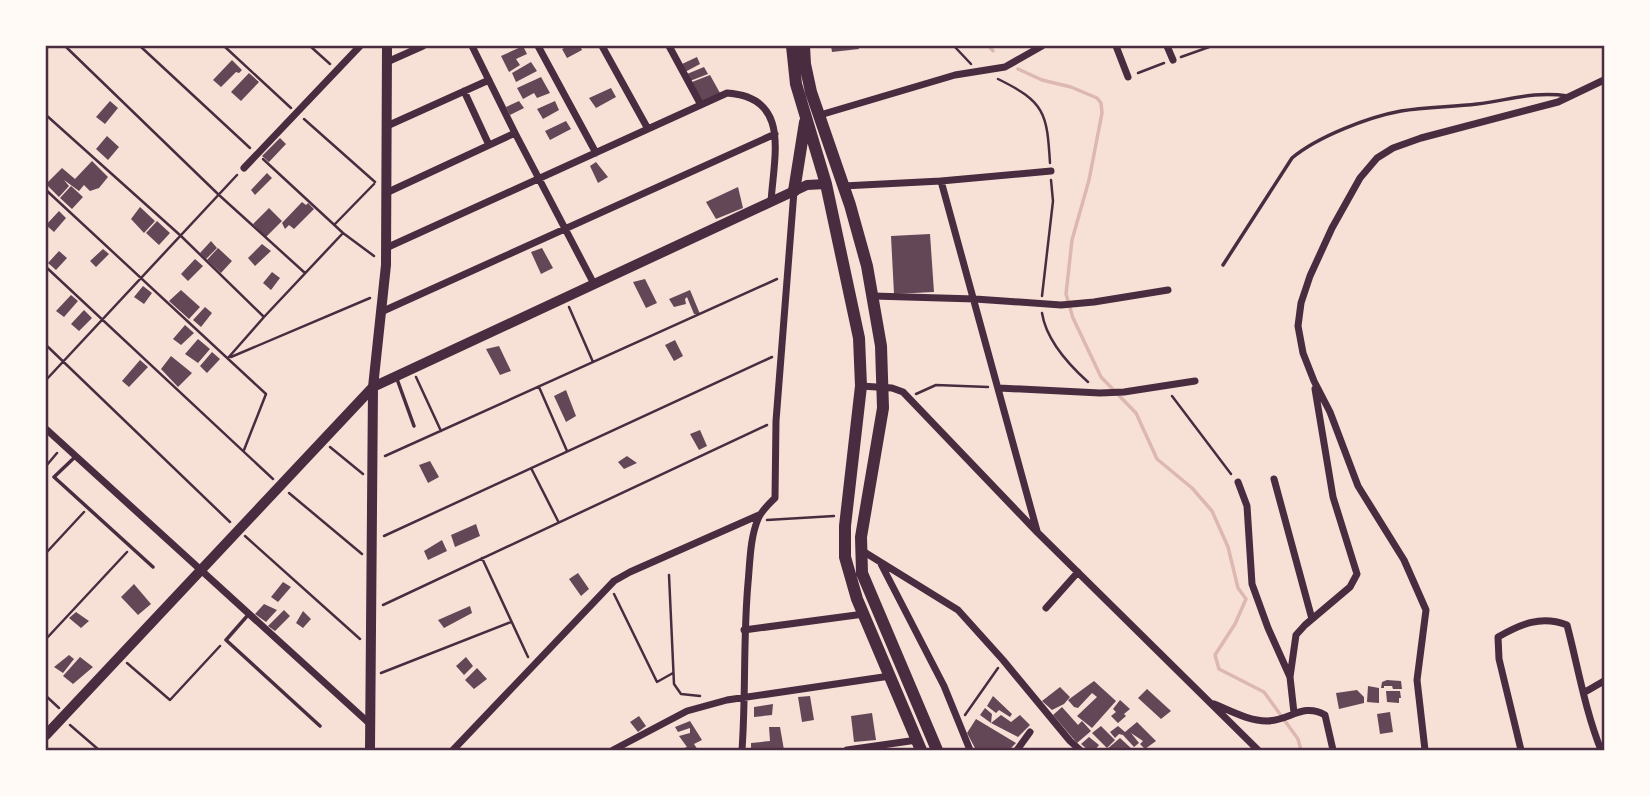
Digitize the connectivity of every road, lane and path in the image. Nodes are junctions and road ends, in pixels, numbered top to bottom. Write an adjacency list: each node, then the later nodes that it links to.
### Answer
1 (65, 46): 45 (path)
2 (310, 46): 18 (path)
3 (360, 46): 18 (street)
4 (387, 46): 17 (street)
5 (423, 46): 17 (street)
6 (472, 46): 21 (street)
7 (538, 46): 34 (street)
8 (602, 46): 30 (street)
9 (669, 46): 25 (street)
10 (792, 46): 28 (main road)
11 (804, 46): 27 (main road)
12 (954, 46): 19 (path)
13 (1042, 46): 19 (street)
14 (1116, 46): 20 (street)
15 (1167, 46): 16 (street)
16 (1173, 60)
17 (387, 62): 29 (street)
18 (337, 71): 35 (street)
19 (984, 72): 27 (street); 36 (path)
20 (1128, 77)
21 (489, 80): 23 (street); 31 (street)
22 (1605, 80): 24 (street)
23 (464, 91): 29 (street); 33 (street)
24 (1574, 96): 52 (lane); 76 (street)
25 (701, 105): 30 (street); 32 (street)
26 (46, 115): 50 (path)
27 (820, 115): 41 (main road)
28 (806, 118): 40 (main road); 43 (main road)
29 (387, 127): 44 (street)
30 (648, 129): 34 (street)
31 (514, 133): 33 (street); 37 (street)
32 (775, 134): 46 (street); 48 (street)
33 (489, 145): 44 (street)
34 (596, 153): 37 (street)
35 (244, 168): 45 (path)
36 (1051, 172): 38 (street); 63 (path)
37 (540, 178): 48 (street); 51 (street)
38 (941, 181): 41 (street); 62 (street)
39 (375, 183): 47 (path)
40 (826, 184): 43 (street); 78 (main road)
41 (843, 186): 60 (main road)
42 (46, 190): 56 (path)
43 (794, 191): 46 (street); 55 (street)
44 (386, 193): 51 (street)
45 (219, 195): 50 (path); 54 (path)
46 (771, 202): 57 (street)
47 (335, 224)
48 (565, 229): 57 (street); 64 (street)
49 (343, 233): 54 (path)
50 (181, 236): 56 (path); 65 (path)
51 (386, 248): 59 (street)
52 (1223, 265)
53 (46, 267): 66 (path)
54 (305, 273): 65 (path)
55 (787, 274): 68 (street); 71 (path)
56 (141, 278): 66 (path); 69 (path)
57 (594, 284): 61 (street)
58 (1168, 289): 63 (street)
59 (383, 292): 64 (street); 69 (path)
60 (873, 296): 62 (street); 81 (main road)
61 (565, 298): 71 (path); 72 (street)
62 (975, 299): 63 (street); 82 (street)
63 (1041, 303): 83 (path)
64 (381, 312): 79 (street)
65 (264, 317): 69 (path)
66 (103, 319): 70 (path); 92 (path)
67 (46, 345): 70 (path)
68 (781, 352): 85 (street); 91 (path)
69 (228, 358): 92 (path)
70 (63, 361): 74 (path); 105 (path)
71 (594, 362): 80 (path)
72 (412, 368): 73 (street); 88 (path)
73 (396, 376): 79 (street); 86 (lane)
74 (46, 380)
75 (1195, 381): 77 (street)
76 (1314, 381): 123 (street); 162 (street)
77 (1164, 385): 83 (street); 99 (path)
78 (861, 386): 81 (street); 102 (main road)
79 (373, 387): 89 (street); 94 (street)
80 (539, 387): 88 (path); 91 (path)
81 (883, 387): 84 (street); 109 (main road)
82 (999, 388): 83 (street); 84 (path); 106 (street)
83 (1104, 393)
84 (908, 397): 106 (street)
85 (776, 421): 103 (street); 104 (path)
86 (414, 426)
87 (46, 429): 90 (street)
88 (441, 431): 94 (path)
89 (323, 440): 98 (path); 100 (street)
90 (64, 446): 93 (street); 95 (path)
91 (567, 451): 96 (path)
92 (244, 452): 100 (path)
93 (75, 457): 101 (lane); 115 (street)
94 (372, 462): 98 (street)
95 (46, 466)
96 (531, 468): 104 (path); 107 (path)
97 (1274, 479): 123 (street)
98 (372, 481): 107 (street)
99 (1238, 482): 134 (street)
100 (280, 486): 105 (street); 113 (path)
101 (88, 508): 108 (lane); 110 (path)
102 (846, 515): 103 (path); 121 (main road)
103 (758, 518): 118 (street); 125 (street)
104 (559, 522): 111 (path)
105 (238, 530): 115 (street); 128 (path)
106 (1037, 532): 116 (street)
107 (372, 541): 113 (street)
108 (132, 547): 114 (lane); 126 (path)
109 (860, 549): 112 (street); 156 (main road)
110 (46, 553)
111 (482, 558): 120 (path); 124 (path)
112 (879, 561): 130 (street); 144 (street)
113 (371, 562): 120 (street)
114 (153, 567)
115 (200, 571): 122 (street); 129 (street)
116 (1077, 572): 119 (street); 141 (street)
117 (668, 575): 132 (path)
118 (610, 584): 131 (street); 132 (path)
119 (1046, 608)
120 (371, 611): 128 (street)
121 (864, 614): 125 (street); 133 (main road)
122 (248, 615): 127 (lane); 145 (street)
123 (1312, 618): 134 (street)
124 (511, 622): 131 (path); 135 (path)
125 (744, 630): 140 (street)
126 (46, 639)
127 (226, 640): 129 (path); 146 (lane)
128 (371, 648): 135 (street)
129 (120, 656): 143 (street)
130 (1003, 660): 144 (path); 159 (street)
131 (532, 666): 152 (street)
132 (673, 673): 139 (path)
133 (890, 676): 140 (street); 149 (main road)
134 (1290, 677): 142 (street)
135 (370, 678): 145 (street)
136 (1605, 681): 137 (street)
137 (1585, 692): 163 (street); 164 (street)
138 (46, 696): 143 (path)
139 (704, 697)
140 (746, 697): 153 (street); 154 (street)
141 (1210, 703): 142 (street); 160 (street)
142 (1292, 714): 161 (street)
143 (64, 716): 148 (street); 150 (path)
144 (960, 723): 157 (street)
145 (370, 724): 151 (street)
146 (320, 726)
147 (1030, 732): 158 (street)
148 (46, 735)
149 (919, 745): 155 (street)
150 (99, 751)
151 (370, 751)
152 (453, 751)
153 (613, 751)
154 (742, 751)
155 (847, 751)
156 (937, 751)
157 (970, 751)
158 (1017, 751)
159 (1080, 751)
160 (1258, 751)
161 (1333, 751)
162 (1425, 751)
163 (1521, 751)
164 (1601, 751)

